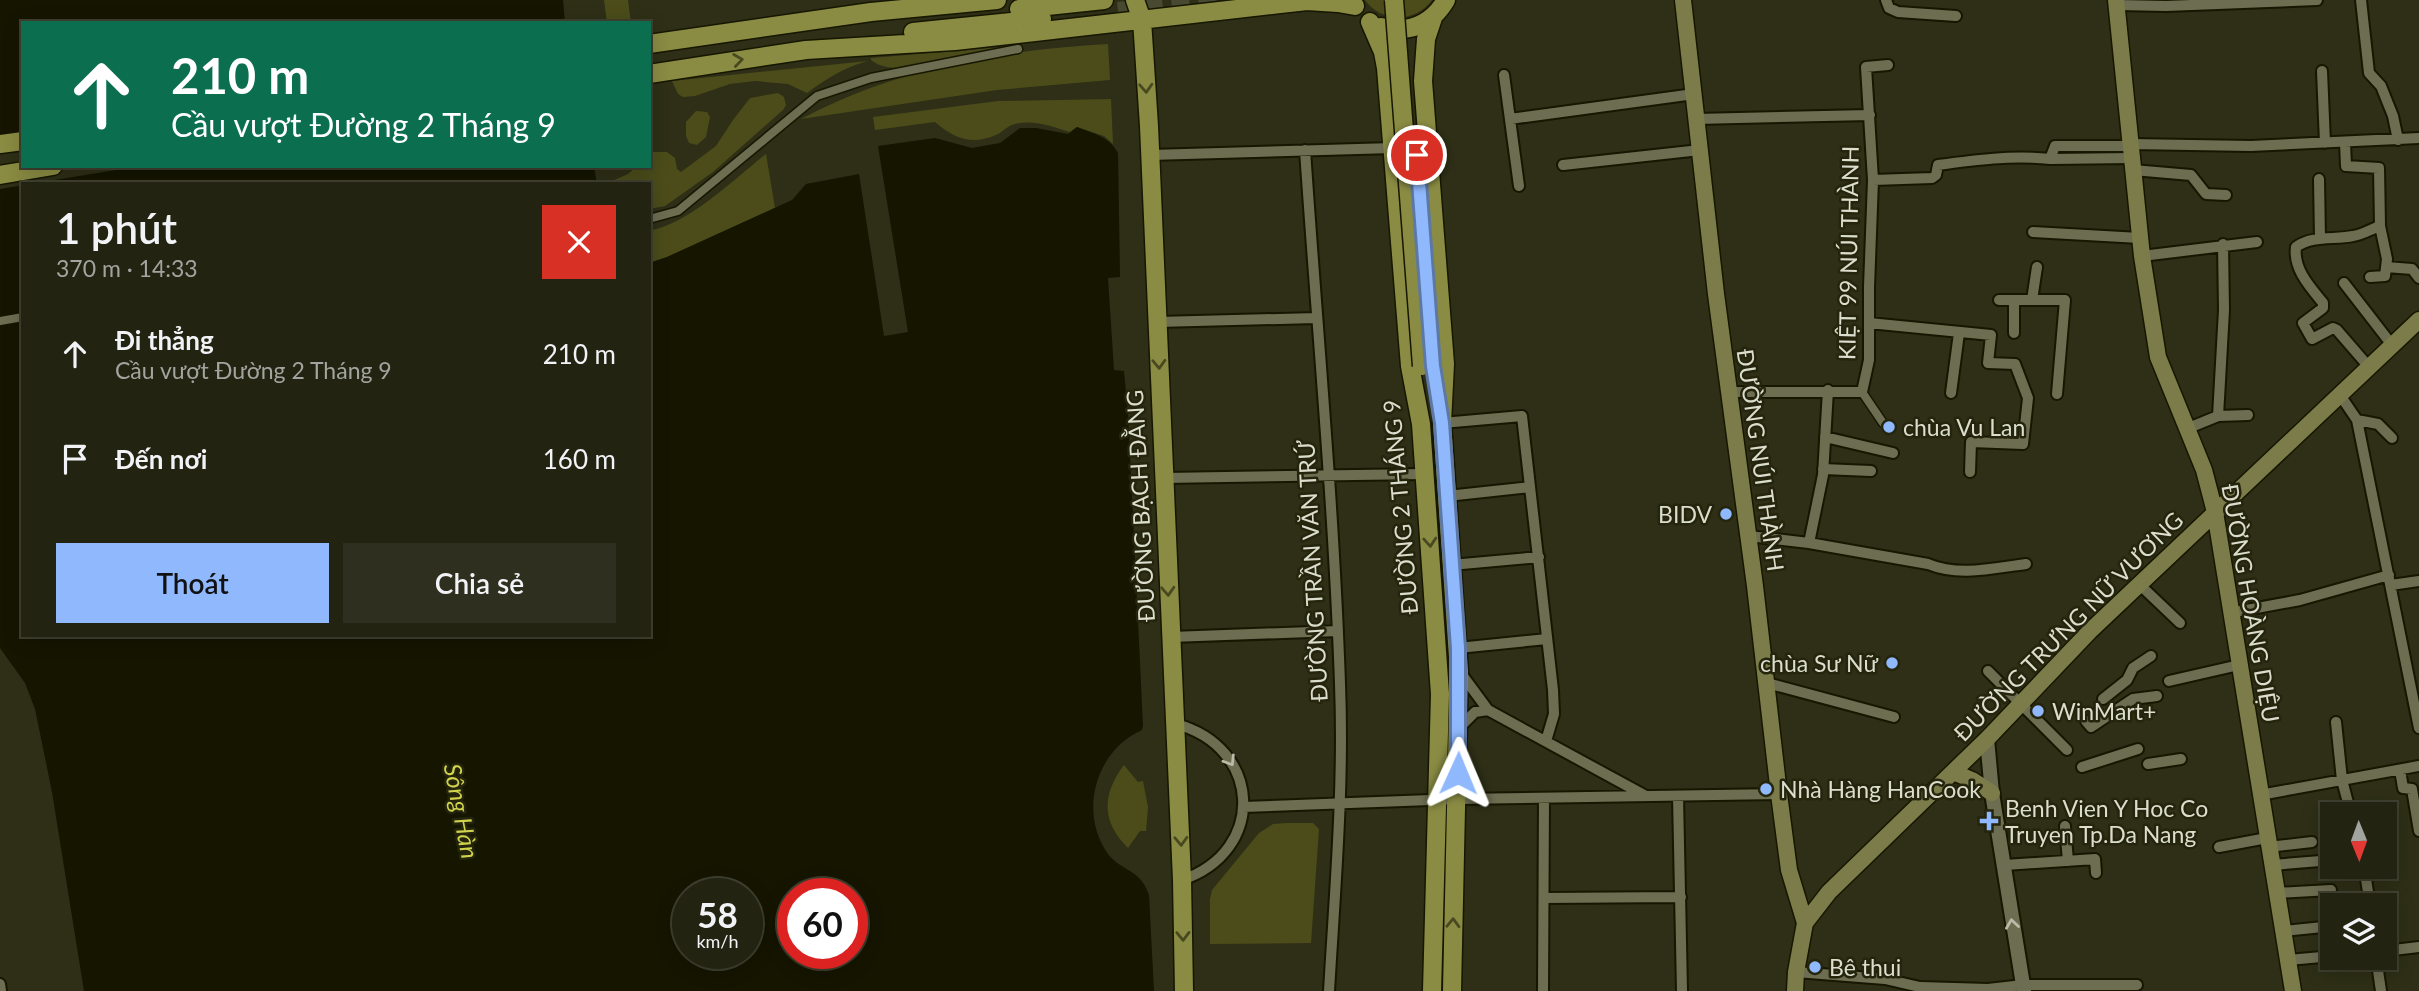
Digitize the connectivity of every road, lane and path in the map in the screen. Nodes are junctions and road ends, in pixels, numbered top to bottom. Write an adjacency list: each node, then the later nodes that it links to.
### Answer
1 (997, 0): 22 (main road)
2 (1104, 0): 22 (main road)
3 (1135, 0): 20 (main road)
4 (1148, 0): 20 (main road)
5 (1394, 0): 77 (main road, bridge)
6 (1405, 0): 77 (main road)
7 (1446, 0): 19 (main road)
8 (1683, 0): 30 (main road, ĐƯỜNG NÚI THÀNH)
9 (1886, 0): 18 (street)
10 (2318, 0): 12 (street)
11 (2364, 0): 35 (street)
12 (2268, 1): 16 (street)
13 (1251, 3): 14 (main road); 20 (main road)
14 (1353, 3): 21 (main road)
15 (2116, 3): 16 (street); 43 (main road, ĐƯỜNG HOÀNG DIỆU)
16 (2166, 3)
17 (1118, 11): 25 (main road)
18 (1956, 16)
19 (1433, 18): 21 (main road); 88 (main road, ĐƯỜNG 2 THÁNG 9)
20 (1142, 19): 25 (main road); 44 (main road, ĐƯỜNG BẠCH ĐẰNG, one-way to 44)
21 (1370, 22): 40 (main road, ĐƯỜNG 2 THÁNG 9)
22 (799, 24): 23 (main road)
23 (658, 43)
24 (1018, 49): 52 (street)
25 (806, 50): 28 (main road, one-way to 25)
26 (1888, 65): 31 (street, KIỆT 99 NÚI THÀNH)
27 (2322, 71): 38 (street)
28 (651, 74)
29 (1504, 75): 32 (street)
30 (1694, 94): 32 (street); 33 (main road, ĐƯỜNG NÚI THÀNH)
31 (1870, 115): 33 (street, KIỆT 99 NÚI THÀNH); 48 (street, KIỆT 99 NÚI THÀNH)
32 (1510, 119): 50 (street)
33 (1696, 119): 42 (main road, ĐƯỜNG NÚI THÀNH)
34 (2419, 138): 35 (street)
35 (2398, 140): 37 (street)
36 (21, 141): 39 (main road)
37 (2345, 142): 38 (street); 53 (street)
38 (2326, 143): 43 (street)
39 (0, 145)
40 (1393, 148): 41 (street); 90 (main road, ĐƯỜNG 2 THÁNG 9)
41 (1305, 150): 44 (street); 69 (street, ĐƯỜNG TRẦN VĂN TRỨ)
42 (1700, 150): 45 (street); 80 (main road, ĐƯỜNG NÚI THÀNH)
43 (2132, 154): 48 (street); 51 (street); 55 (main road, ĐƯỜNG HOÀNG DIỆU)
44 (1150, 155): 72 (main road, ĐƯỜNG BẠCH ĐẰNG)
45 (1563, 165)
46 (41, 168): 47 (main road)
47 (0, 175)
48 (1873, 180): 73 (street, KIỆT 99 NÚI THÀNH)
49 (2319, 180): 56 (street)
50 (1519, 186)
51 (2226, 195)
52 (651, 218)
53 (2380, 226): 56 (street); 61 (street)
54 (2032, 232): 55 (street)
55 (2140, 238): 59 (main road, ĐƯỜNG HOÀNG DIỆU)
56 (2320, 239): 78 (street)
57 (2257, 242): 58 (street)
58 (2223, 244): 59 (street); 86 (street)
59 (2142, 256): 91 (main road, ĐƯỜNG HOÀNG DIỆU)
60 (2037, 267): 67 (street)
61 (2386, 267): 62 (street); 63 (street)
62 (2370, 277)
63 (2419, 278)
64 (2344, 283): 76 (street)
65 (1999, 300): 66 (street)
66 (2014, 300): 67 (street); 75 (street)
67 (2032, 300): 83 (street)
68 (21, 317): 71 (street)
69 (1316, 318): 72 (street); 99 (street, ĐƯỜNG TRẦN VĂN TRỨ)
70 (2419, 320): 76 (main road, ĐƯỜNG TRƯNG NỮ VƯƠNG)
71 (0, 321)
72 (1157, 322): 100 (main road, ĐƯỜNG BẠCH ĐẰNG, one-way to 100)
73 (1869, 323): 74 (street); 81 (street, KIỆT 99 NÚI THÀNH)
74 (1959, 333): 82 (street); 97 (street)
75 (2014, 334)
76 (2392, 345): 78 (main road, ĐƯỜNG TRƯNG NỮ VƯƠNG)
77 (1427, 366): 88 (main road); 90 (main road)
78 (2369, 367): 84 (main road, ĐƯỜNG TRƯNG NỮ VƯƠNG)
79 (1828, 390): 80 (street); 81 (street); 92 (street, ĐƯỜNG NÚI THÀNH)
80 (1730, 392): 104 (main road, ĐƯỜNG NÚI THÀNH)
81 (1862, 392): 89 (street)
82 (1951, 393)
83 (2057, 394)
84 (2340, 395): 87 (street); 103 (main road, ĐƯỜNG TRƯNG NỮ VƯƠNG)
85 (2248, 415): 86 (street)
86 (2218, 416): 91 (street)
87 (2357, 420): 93 (street); 109 (street)
88 (1442, 423): 101 (street); 102 (main road, ĐƯỜNG 2 THÁNG 9)
89 (1883, 423)
90 (1421, 424): 98 (main road, ĐƯỜNG 2 THÁNG 9)
91 (2186, 429): 103 (main road, ĐƯỜNG HOÀNG DIỆU)
92 (1825, 437): 94 (street); 95 (street, ĐƯỜNG NÚI THÀNH)
93 (2392, 438)
94 (1893, 453)
95 (1823, 469): 96 (street); 105 (street, ĐƯỜNG NÚI THÀNH)
96 (1871, 471)
97 (1970, 472)
98 (1424, 474): 99 (street); 152 (main road, ĐƯỜNG 2 THÁNG 9, one-way to 152)
99 (1331, 475): 100 (street); 114 (street, ĐƯỜNG TRẦN VĂN TRỨ)
100 (1163, 478): 115 (main road, ĐƯỜNG BẠCH ĐẰNG, one-way to 115)
101 (1530, 487): 102 (street); 106 (street)
102 (1447, 496): 108 (main road, ĐƯỜNG 2 THÁNG 9)
103 (2215, 512): 111 (main road, ĐƯỜNG TRƯNG NỮ VƯƠNG); 112 (main road, ĐƯỜNG HOÀNG DIỆU)
104 (1749, 536): 105 (street); 123 (main road, ĐƯỜNG NÚI THÀNH)
105 (1810, 544): 107 (street)
106 (1539, 557): 108 (street, ĐƯỜNG 2 THÁNG 9); 116 (street)
107 (2026, 564)
108 (1451, 565): 117 (main road, ĐƯỜNG 2 THÁNG 9)
109 (2390, 580): 110 (street); 112 (street); 133 (street)
110 (2419, 581)
111 (2139, 584): 113 (street); 126 (main road, ĐƯỜNG TRƯNG NỮ VƯƠNG)
112 (2230, 613): 119 (main road, ĐƯỜNG HOÀNG DIỆU)
113 (2180, 623)
114 (1338, 631): 115 (street); 154 (street, ĐƯỜNG TRẦN VĂN TRỨ)
115 (1171, 637): 131 (main road, ĐƯỜNG BẠCH ĐẰNG)
116 (1547, 639): 117 (street); 135 (street)
117 (1458, 648): 120 (main road, ĐƯỜNG 2 THÁNG 9)
118 (2151, 656): 125 (street)
119 (2239, 665): 122 (street); 147 (main road, ĐƯỜNG HOÀNG DIỆU)
120 (1459, 671): 127 (street); 132 (main road, ĐƯỜNG 2 THÁNG 9)
121 (1988, 671): 126 (street)
122 (2169, 681)
123 (1767, 682): 128 (street); 146 (main road, ĐƯỜNG NÚI THÀNH)
124 (2157, 696): 129 (street)
125 (2103, 699)
126 (2022, 702): 134 (main road, ĐƯỜNG TRƯNG NỮ VƯƠNG); 137 (street)
127 (1488, 710): 132 (street); 135 (street)
128 (1894, 718)
129 (2086, 721)
130 (2336, 722): 144 (street)
131 (1176, 724): 155 (street, one-way to 155); 166 (main road, ĐƯỜNG BẠCH ĐẰNG, one-way to 166)
132 (1459, 728): 151 (main road, ĐƯỜNG 2 THÁNG 9)
133 (2419, 728)
134 (1987, 739): 143 (main road, ĐƯỜNG TRƯNG NỮ VƯƠNG); 145 (street)
135 (1546, 741): 148 (street)
136 (2138, 749): 141 (street)
137 (2067, 750)
138 (2182, 759): 139 (street)
139 (2148, 764)
140 (2419, 766): 142 (street)
141 (2082, 767)
142 (2400, 770): 144 (street); 157 (street)
143 (1953, 772): 145 (main road); 171 (main road, ĐƯỜNG TRƯNG NỮ VƯƠNG)
144 (2342, 780): 147 (street); 153 (street)
145 (1992, 793): 164 (street)
146 (1779, 794): 149 (street); 171 (main road, ĐƯỜNG NÚI THÀNH)
147 (2260, 795): 158 (main road, ĐƯỜNG HOÀNG DIỆU)
148 (1646, 796): 149 (street); 150 (street)
149 (1678, 796): 169 (street)
150 (1544, 798): 151 (street); 170 (street)
151 (1457, 799): 152 (street); 185 (main road, ĐƯỜNG 2 THÁNG 9, one-way to 151)
152 (1438, 800): 154 (street); 184 (main road, ĐƯỜNG 2 THÁNG 9)
153 (2348, 802)
154 (1339, 803): 155 (street); 183 (street, ĐƯỜNG TRẦN VĂN TRỨ)
155 (1243, 807): 166 (street)
156 (2065, 826): 161 (street)
157 (2419, 829)
158 (2268, 842): 159 (street); 160 (street); 163 (main road, ĐƯỜNG HOÀNG DIỆU)
159 (2312, 842)
160 (2218, 847)
161 (2068, 861): 164 (street); 165 (street)
162 (2320, 861): 163 (street)
163 (2272, 865): 168 (main road, ĐƯỜNG HOÀNG DIỆU)
164 (2005, 866): 181 (street, one-way to 164)
165 (2096, 873)
166 (1182, 880): 182 (main road, ĐƯỜNG BẠCH ĐẰNG, one-way to 182)
167 (2331, 890): 168 (street)
168 (2276, 893): 173 (main road, ĐƯỜNG HOÀNG DIỆU)
169 (1681, 897): 170 (street); 187 (street)
170 (1544, 898): 186 (street)
171 (1805, 923): 179 (main road, ĐƯỜNG TRƯNG NỮ VƯƠNG)
172 (2320, 927): 173 (street)
173 (2283, 931): 177 (main road, ĐƯỜNG HOÀNG DIỆU)
174 (2419, 947): 175 (street)
175 (2397, 950)
176 (2320, 957): 177 (street)
177 (2288, 960): 189 (main road, ĐƯỜNG HOÀNG DIỆU)
178 (2378, 970): 190 (street)
179 (1796, 972): 181 (street); 188 (main road, ĐƯỜNG TRƯNG NỮ VƯƠNG)
180 (2137, 985): 181 (street)
181 (2023, 988)
182 (1184, 991)
183 (1329, 991)
184 (1432, 991)
185 (1452, 991)
186 (1543, 991)
187 (1682, 991)
188 (1795, 991)
189 (2293, 991)
190 (2381, 991)

